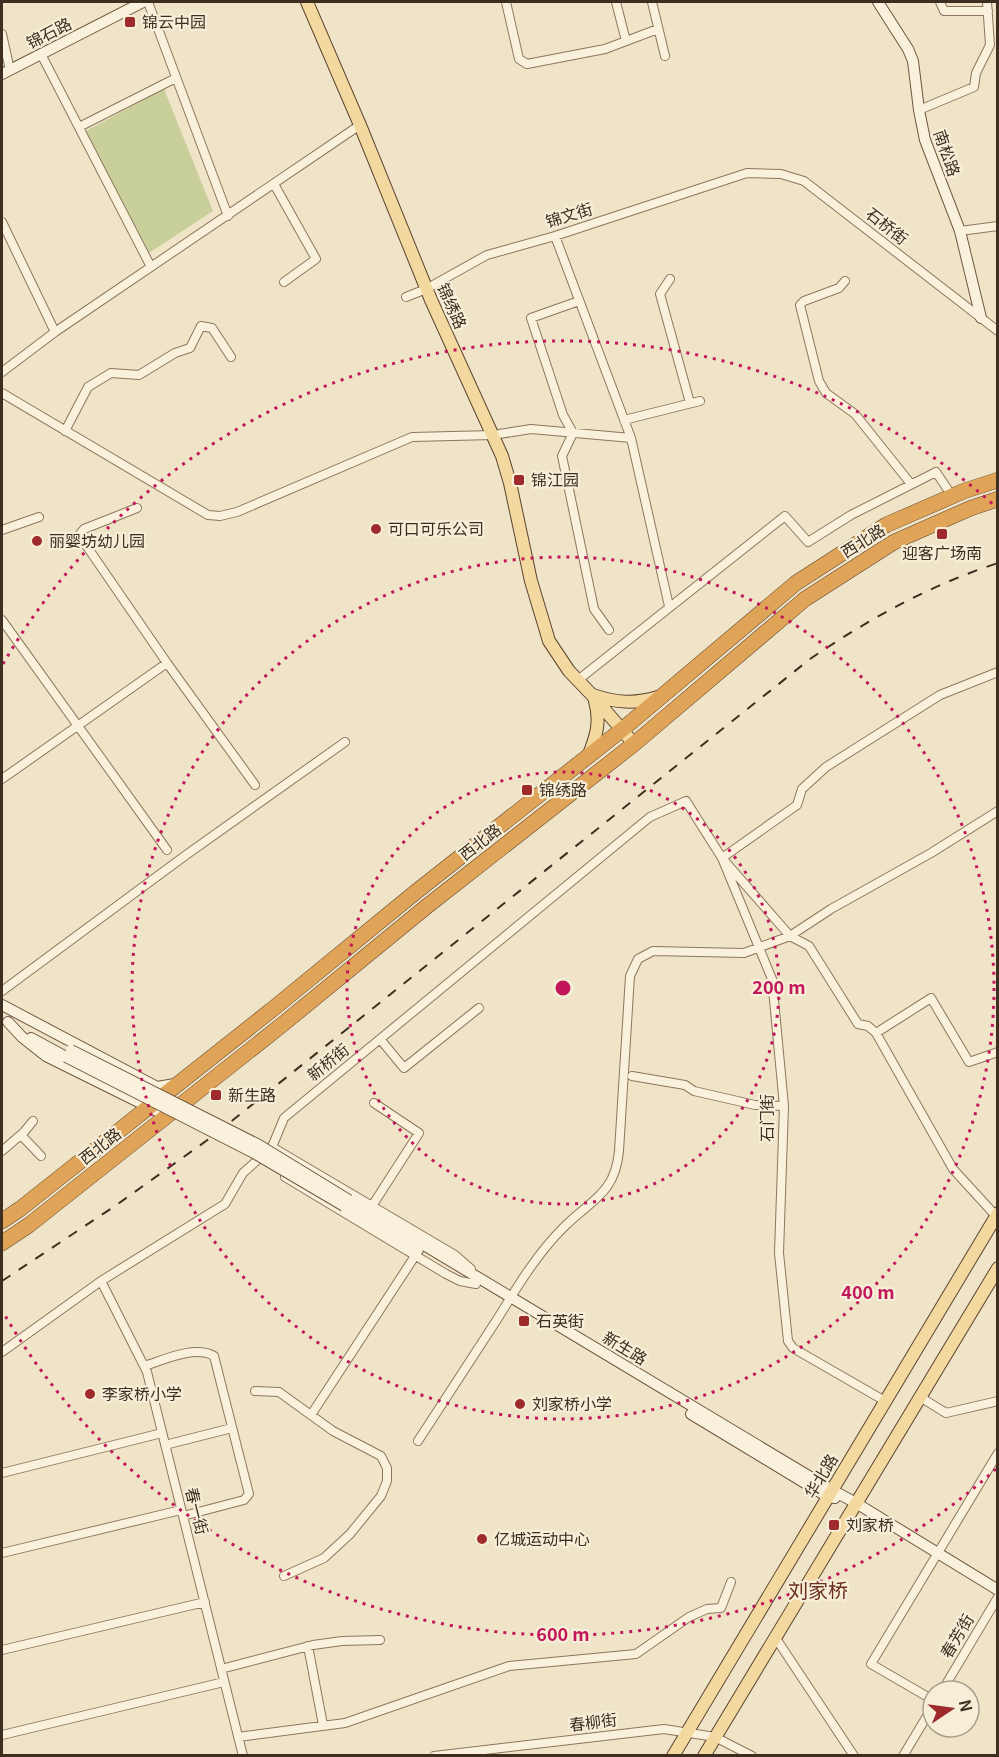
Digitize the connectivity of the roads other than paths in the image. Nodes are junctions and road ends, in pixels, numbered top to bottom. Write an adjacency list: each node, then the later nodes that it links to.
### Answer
1 (143, 2): 13 (main road, 锦石路)
2 (148, 2): 16 (street)
3 (307, 2): 18 (main road, 锦绣路)
4 (506, 2): 12 (street)
5 (616, 2): 12 (street)
6 (652, 2): 10 (street)
7 (878, 2): 17 (main road, 南松路)
8 (940, 2): 9 (street)
9 (987, 6): 17 (street)
10 (658, 29): 12 (street); 14 (street)
11 (2, 34): 15 (street)
12 (626, 41)
13 (41, 54): 15 (main road, 锦石路); 19 (street)
14 (664, 56)
15 (6, 72)
16 (176, 78): 19 (street); 22 (street)
17 (919, 110): 25 (main road, 南松路)
18 (360, 125): 21 (street); 31 (main road, 锦绣路)
19 (79, 127): 27 (street)
20 (747, 173): 26 (street, 锦文街); 34 (street, 石桥街)
21 (274, 184): 22 (street); 30 (street)
22 (228, 216): 27 (street)
23 (2, 222): 36 (street)
24 (998, 226): 25 (street)
25 (960, 231): 34 (main road, 南松路)
26 (555, 236): 31 (street, 锦文街); 33 (street)
27 (151, 267): 36 (street)
28 (670, 279): 41 (street)
29 (845, 280): 48 (street)
30 (284, 282)
31 (426, 289): 32 (street, 锦文街); 45 (main road, 锦绣路)
32 (406, 297)
33 (579, 301): 42 (street); 44 (street)
34 (981, 318): 35 (street, 石桥街)
35 (998, 331)
36 (55, 332): 38 (street)
37 (231, 357): 43 (street)
38 (2, 372)
39 (2, 393): 43 (street)
40 (700, 400): 41 (street)
41 (690, 403): 42 (street)
42 (624, 420): 46 (street)
43 (65, 431): 45 (street)
44 (573, 433): 45 (street); 46 (street); 58 (street)
45 (493, 435): 61 (main road, 锦绣路)
46 (631, 438): 56 (street)
47 (998, 480): 49 (highway, 西北路)
48 (911, 484): 49 (street); 56 (street)
49 (952, 496): 63 (highway, 西北路)
50 (998, 499): 53 (highway, 西北路)
51 (998, 505): 53 (highway)
52 (137, 508): 59 (street)
53 (971, 508): 67 (highway, 西北路)
54 (39, 517): 55 (street)
55 (2, 530)
56 (669, 606): 61 (street)
57 (2, 620): 64 (street)
58 (609, 630)
59 (166, 663): 64 (street); 70 (street)
60 (998, 672): 74 (street)
61 (578, 680): 62 (main road, 锦绣路)
62 (592, 695): 63 (main road); 65 (main road, 锦绣路); 68 (main road)
63 (663, 696): 65 (highway, 西北路)
64 (78, 725): 69 (street); 73 (street)
65 (622, 730): 67 (main road, 锦绣路); 68 (highway, 西北路)
66 (345, 742): 77 (street)
67 (634, 744): 88 (highway, 西北路)
68 (588, 757): 88 (highway, 西北路)
69 (2, 779)
70 (255, 785)
71 (686, 801): 74 (street, 石门街); 82 (street, 新桥街)
72 (998, 811): 75 (street)
73 (167, 850)
74 (722, 858): 75 (street); 76 (street, 石门街)
75 (790, 936): 76 (street); 81 (street)
76 (759, 948): 89 (street, 石门街); 105 (street)
77 (2, 991)
78 (2, 1006): 84 (main road, 新生路); 88 (main road)
79 (479, 1008): 82 (street)
80 (5, 1020): 84 (main road, 新生路); 86 (main road)
81 (876, 1033): 83 (street); 98 (street)
82 (380, 1039): 93 (street, 新桥街)
83 (998, 1052)
84 (68, 1053): 104 (main road, 新生路, bridge)
85 (632, 1076): 89 (street)
86 (120, 1092): 88 (main road); 91 (main road)
87 (374, 1103): 97 (street)
88 (158, 1104): 91 (highway, 西北路); 100 (highway, 西北路)
89 (784, 1106): 110 (street, 石门街)
90 (33, 1121): 92 (street)
91 (127, 1124): 99 (highway, 西北路)
92 (21, 1135): 94 (street); 95 (street)
93 (272, 1147): 96 (street, 新桥街); 97 (street)
94 (2, 1151)
95 (41, 1156)
96 (256, 1160): 101 (street); 103 (street, 新桥街)
97 (372, 1206): 104 (street)
98 (997, 1214): 110 (main road, 华北路)
99 (2, 1221)
100 (2, 1243)
101 (415, 1256): 104 (street); 112 (street)
102 (998, 1268): 109 (main road)
103 (101, 1281): 106 (street, 新桥街); 107 (street, 春一街)
104 (478, 1281): 105 (main road, 新生路)
105 (509, 1300): 115 (street); 119 (main road, 新生路)
106 (2, 1352)
107 (144, 1366): 113 (street); 114 (street, 春一街)
108 (255, 1391): 112 (street)
109 (920, 1397): 111 (street); 120 (main road)
110 (885, 1401): 119 (main road, 华北路)
111 (998, 1401)
112 (311, 1415): 124 (street)
113 (232, 1428): 116 (street); 121 (street)
114 (162, 1433): 116 (street, 春一街); 118 (street)
115 (418, 1441)
116 (165, 1445): 121 (street, 春一街)
117 (998, 1453): 122 (street)
118 (2, 1473)
119 (830, 1493): 120 (main road, 新生路); 139 (main road, 华北路)
120 (856, 1503): 122 (main road, 新生路); 129 (main road)
121 (182, 1513): 123 (street); 128 (street, 春一街)
122 (937, 1552): 126 (main road, 新生路); 136 (street)
123 (2, 1553)
124 (284, 1576)
125 (731, 1582): 137 (street)
126 (998, 1590)
127 (998, 1597): 134 (street, 春芳街)
128 (205, 1602): 132 (street); 133 (street, 春一街)
129 (776, 1637): 142 (main road); 149 (street)
130 (380, 1640): 131 (street)
131 (308, 1646): 133 (street); 137 (street)
132 (2, 1650)
133 (221, 1669): 135 (street, 春一街)
134 (949, 1679)
135 (224, 1682): 140 (street); 141 (street, 春一街)
136 (921, 1693)
137 (323, 1725): 141 (street)
138 (921, 1726): 150 (street)
139 (687, 1732): 142 (street, 春柳街); 145 (street, 春柳街); 146 (main road, 华北路)
140 (2, 1735)
141 (238, 1737): 143 (street, 春一街)
142 (715, 1737): 147 (main road); 148 (street, 春柳街)
143 (243, 1755)
144 (434, 1755): 145 (street, 春柳街)
145 (446, 1755)
146 (673, 1755)
147 (704, 1755)
148 (752, 1755)
149 (854, 1755)
150 (903, 1755)

